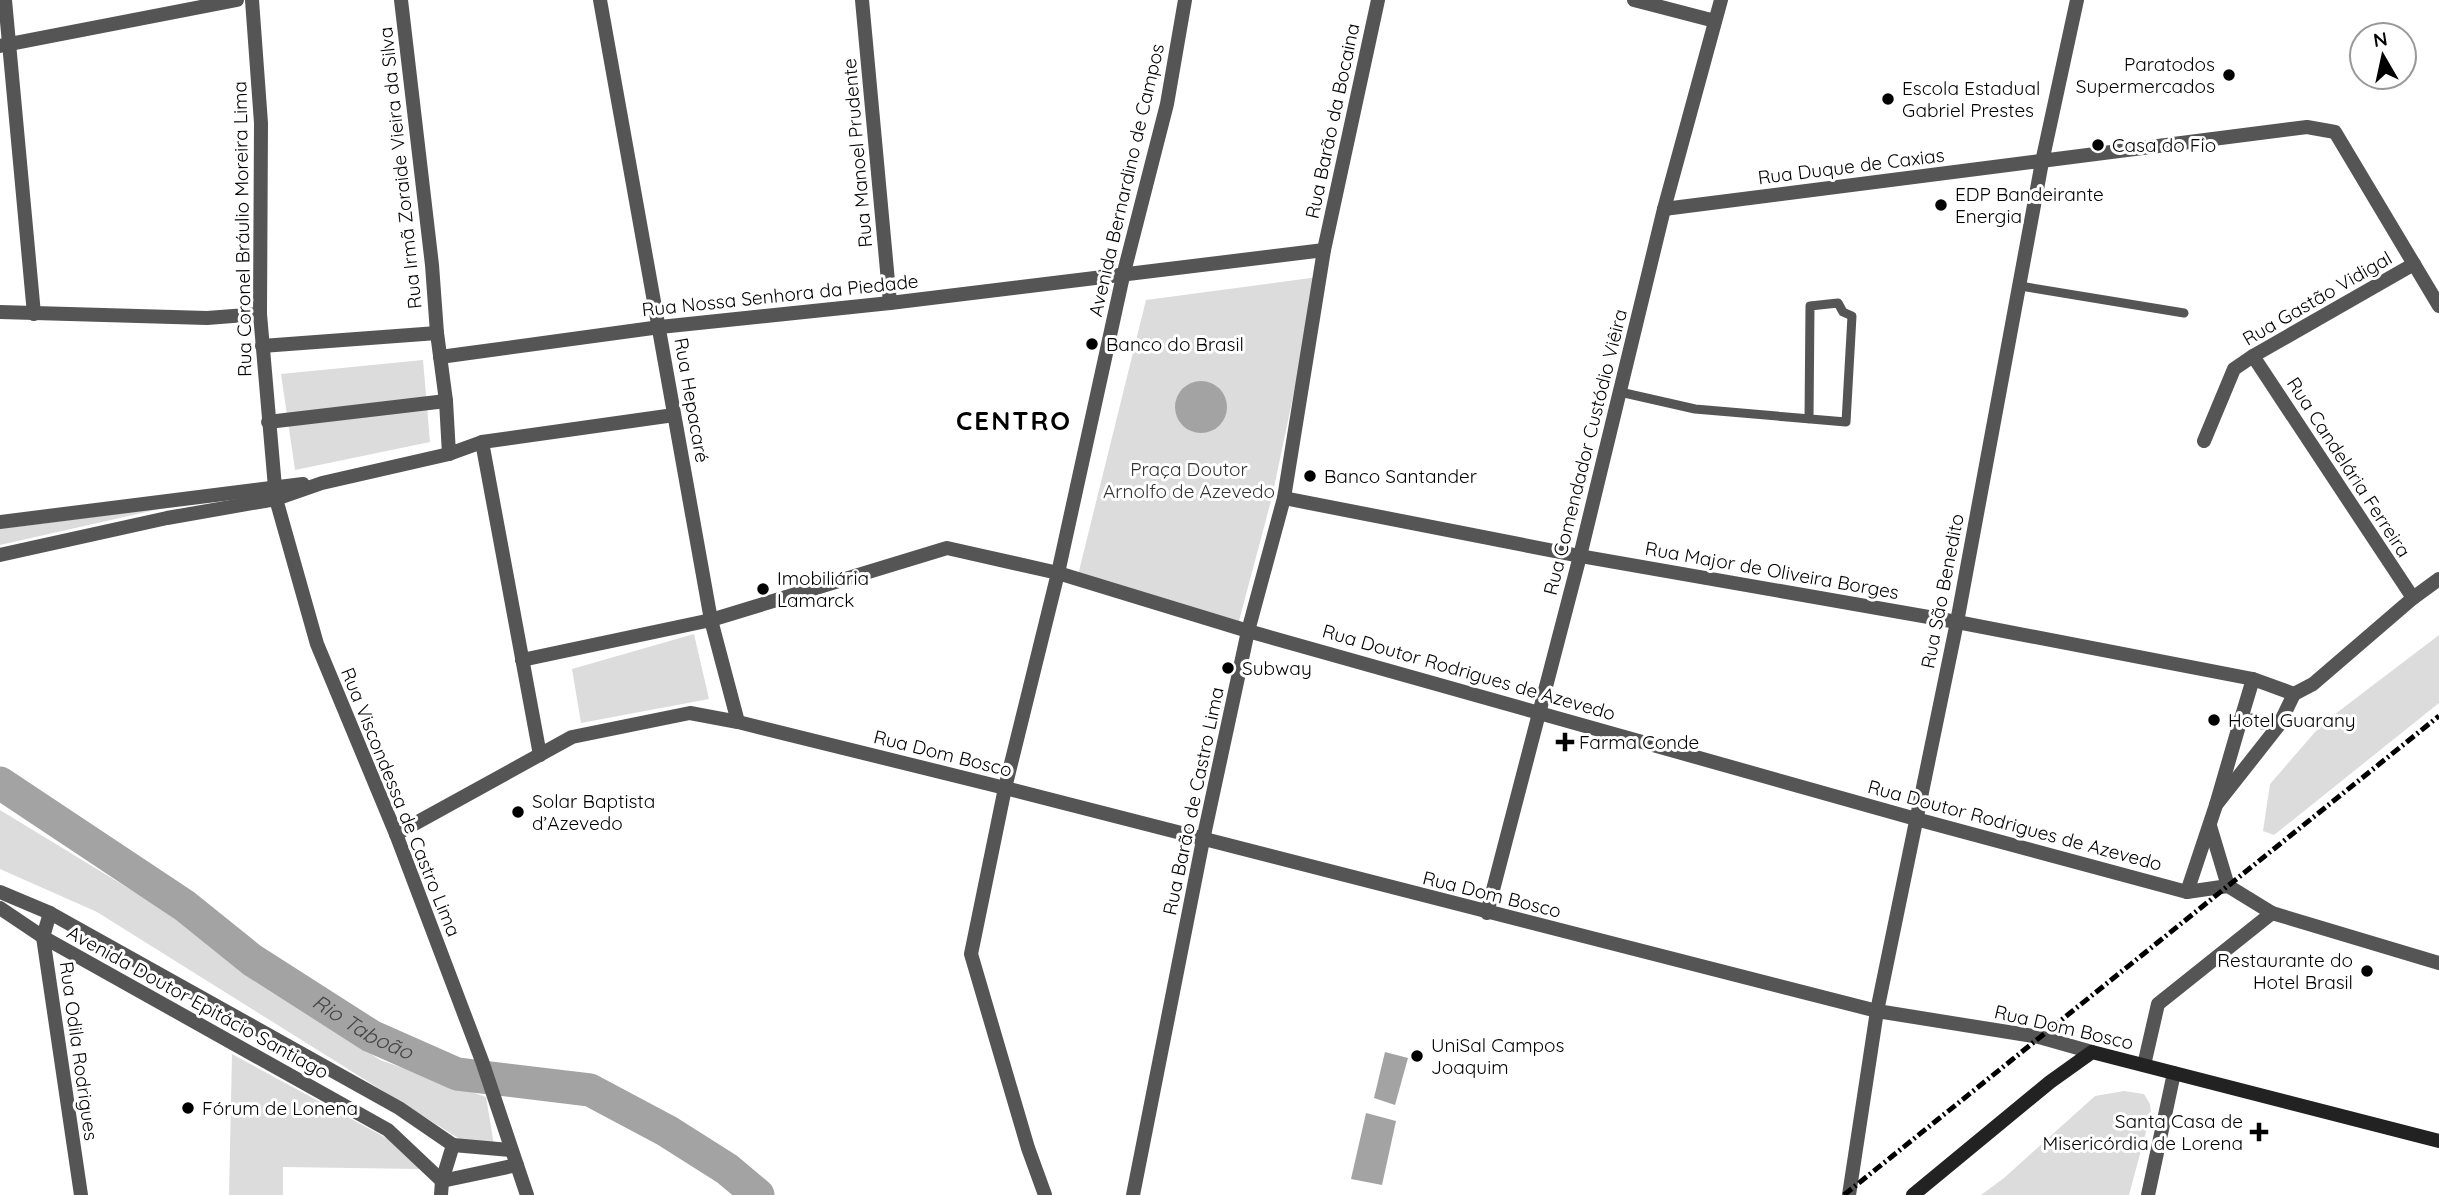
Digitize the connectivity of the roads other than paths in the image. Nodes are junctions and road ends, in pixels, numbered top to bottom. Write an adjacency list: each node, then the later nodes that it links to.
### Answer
1 (5, 0): 13 (street)
2 (237, 0): 13 (street)
3 (252, 0): 25 (street, Rua Coronel Bráulio Moreira Lima)
4 (401, 0): 27 (street, Rua Irmã Zoraide Vieira da Silva)
5 (600, 0): 26 (street, Rua Hepacaré)
6 (862, 0): 20 (street, Rua Manoel Prudente)
7 (1185, 0): 18 (street, Avenida Bernardino de Campos)
8 (1378, 0): 16 (street, Rua Barão da Bocaina)
9 (1634, 0): 12 (street)
10 (1721, 0): 12 (street, Rua Comendador Custódio Viêira)
11 (2077, 0): 14 (street, Rua São Benedito)
12 (1715, 22): 15 (street, Rua Comendador Custódio Viêira)
13 (5, 45): 24 (street)
14 (2042, 162): 15 (street, Rua Duque de Caxias); 17 (street, Rua Duque de Caxias); 19 (street, Rua São Benedito)
15 (1664, 209): 31 (street, Rua Comendador Custódio Viêira)
16 (1324, 250): 18 (street, Rua Nossa Senhora da Piedade); 40 (street, Rua Barão de Castro Lima)
17 (2414, 264): 21 (street, Rua Duque de Caxias); 29 (street, Rua Gastão Vidigal)
18 (1123, 276): 20 (street, Rua Nossa Senhora da Piedade); 44 (street, Avenida Bernardino de Campos)
19 (2020, 286): 23 (lane); 48 (street, Rua São Benedito)
20 (890, 303): 26 (street, Rua Nossa Senhora da Piedade)
21 (2439, 306)
22 (0, 312): 24 (street)
23 (2185, 313)
24 (34, 314): 25 (street)
25 (260, 314): 28 (street, Rua Coronel Bráulio Moreira Lima)
26 (660, 327): 30 (street, Rua Nossa Senhora da Piedade); 33 (street, Rua Hepacaré)
27 (438, 333): 28 (street); 30 (street)
28 (262, 346): 35 (street, Rua Coronel Bráulio Moreira Lima)
29 (2253, 356): 36 (street, Rua Gastão Vidigal); 46 (street, Rua Candelária Ferreira)
30 (440, 357): 32 (street)
31 (1620, 392): 34 (lane); 43 (street, Rua Comendador Custódio Viêira)
32 (446, 401): 35 (street); 38 (street)
33 (674, 415): 37 (street); 47 (street, Rua Hepacaré)
34 (1809, 419): 34 (lane)
35 (268, 422): 39 (street, Rua Coronel Bráulio Moreira Lima)
36 (2204, 441)
37 (482, 442): 38 (street); 50 (street)
38 (449, 454): 39 (street)
39 (274, 492): 41 (street); 42 (street); 62 (street, Rua Viscondessa de Castro Lima)
40 (1284, 498): 43 (street, Rua Major de Oliveira Borges); 49 (street, Rua Barão de Castro Lima)
41 (0, 522)
42 (0, 555)
43 (1580, 556): 48 (street, Rua Major de Oliveira Borges); 53 (street, Rua Comendador Custódio Viêira)
44 (1058, 573): 47 (street, Rua Doutor Rodrigues de Azevedo); 49 (street, Rua Doutor Rodrigues de Azevedo); 58 (street, Avenida Bernardino de Campos)
45 (2439, 579): 46 (street)
46 (2413, 598): 52 (street)
47 (711, 620): 50 (street, Rua Doutor Rodrigues de Azevedo); 55 (street, Rua Hepacaré)
48 (1957, 622): 51 (street, Rua Major de Oliveira Borges); 60 (street, Rua São Benedito)
49 (1248, 631): 53 (street, Rua Doutor Rodrigues de Azevedo); 63 (street, Rua Barão de Castro Lima)
50 (522, 660): 57 (street)
51 (2253, 679): 52 (street, Rua Major de Oliveira Borges); 54 (street)
52 (2294, 694): 56 (street)
53 (1540, 712): 60 (street, Rua Doutor Rodrigues de Azevedo); 68 (street, Rua Comendador Custódio Viêira)
54 (2241, 719): 56 (street); 59 (street)
55 (738, 722): 57 (street, Rua Dom Bosco); 58 (street, Rua Dom Bosco)
56 (2279, 725): 59 (street)
57 (540, 755): 62 (street, Rua Dom Bosco)
58 (1005, 788): 63 (street, Rua Dom Bosco); 85 (street, Avenida Bernardino de Campos)
59 (2216, 805): 61 (street)
60 (1916, 819): 66 (street, Rua Doutor Rodrigues de Azevedo); 73 (street, Rua São Benedito)
61 (2210, 826): 64 (street); 66 (street)
62 (396, 834): 79 (street, Rua Viscondessa de Castro Lima)
63 (1203, 840): 68 (street, Rua Dom Bosco); 86 (street, Rua Barão de Castro Lima)
64 (2228, 886): 66 (street, Rua Doutor Rodrigues de Azevedo); 70 (street)
65 (0, 892): 69 (street, Avenida Doutor Epitácio Santiago)
66 (2188, 892)
67 (0, 908): 71 (street, Avenida Doutor Epitácio Santiago)
68 (1487, 912): 73 (street, Rua Dom Bosco)
69 (50, 913): 71 (street, Rua Odila Rodrigues); 78 (street, Avenida Doutor Epitácio Santiago)
70 (2272, 913): 72 (street); 75 (street)
71 (43, 937): 81 (street, Avenida Doutor Epitácio Santiago); 83 (street, Rua Odila Rodrigues)
72 (2439, 963)
73 (1877, 1011): 74 (street, Rua Dom Bosco); 82 (street, Rua São Benedito)
74 (2092, 1052): 75 (main road, Rua Dom Bosco); 87 (main road)
75 (2144, 1065): 76 (main road, Rua Dom Bosco)
76 (2174, 1073): 77 (main road, Rua Dom Bosco); 88 (street)
77 (2439, 1141)
78 (453, 1145): 79 (street); 81 (street)
79 (511, 1150): 80 (street, Rua Viscondessa de Castro Lima)
80 (517, 1165): 81 (street); 84 (street, Rua Viscondessa de Castro Lima)
81 (442, 1188)
82 (1849, 1193)
83 (81, 1195)
84 (527, 1195)
85 (1045, 1195)
86 (1133, 1195)
87 (1913, 1195)
88 (2148, 1195)

